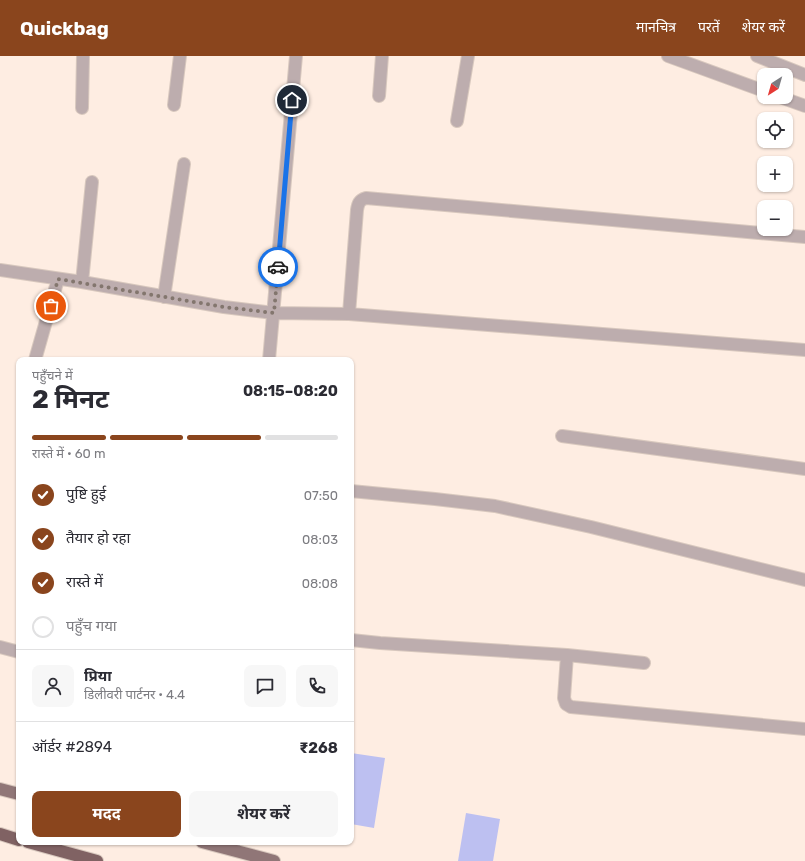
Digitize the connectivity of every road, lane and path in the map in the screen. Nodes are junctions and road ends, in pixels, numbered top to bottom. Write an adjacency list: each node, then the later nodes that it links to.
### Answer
1 (83, 56): 14 (street)
2 (180, 56): 12 (street)
3 (296, 56): 23 (street)
4 (382, 56): 10 (street)
5 (468, 56): 15 (street)
6 (668, 56): 9 (street)
7 (757, 56): 8 (street)
8 (805, 75)
9 (757, 88)
10 (379, 96)
11 (793, 102): 13 (street)
12 (174, 105)
13 (805, 106)
14 (82, 108)
15 (457, 121)
16 (184, 164): 22 (street)
17 (92, 182): 21 (street)
18 (805, 237): 24 (street)
19 (0, 270): 20 (street)
20 (58, 279): 21 (street); 26 (street)
21 (82, 282): 22 (street)
22 (164, 297): 23 (street)
23 (274, 313): 24 (street); 27 (street)
24 (349, 314): 25 (street)
25 (805, 350)
26 (36, 357)
27 (270, 357)
28 (562, 436): 29 (street)
29 (805, 469)
30 (354, 491): 31 (street)
31 (805, 580)
32 (354, 640): 35 (street)
33 (0, 647): 34 (street)
34 (16, 651)
35 (567, 655): 36 (street); 37 (street)
36 (644, 663)
37 (805, 729)
38 (0, 789): 39 (main road)
39 (16, 793)
40 (0, 834): 41 (highway)
41 (16, 839)
42 (39, 845): 44 (highway)
43 (234, 846): 45 (main road)
44 (97, 861)
45 (274, 861)

